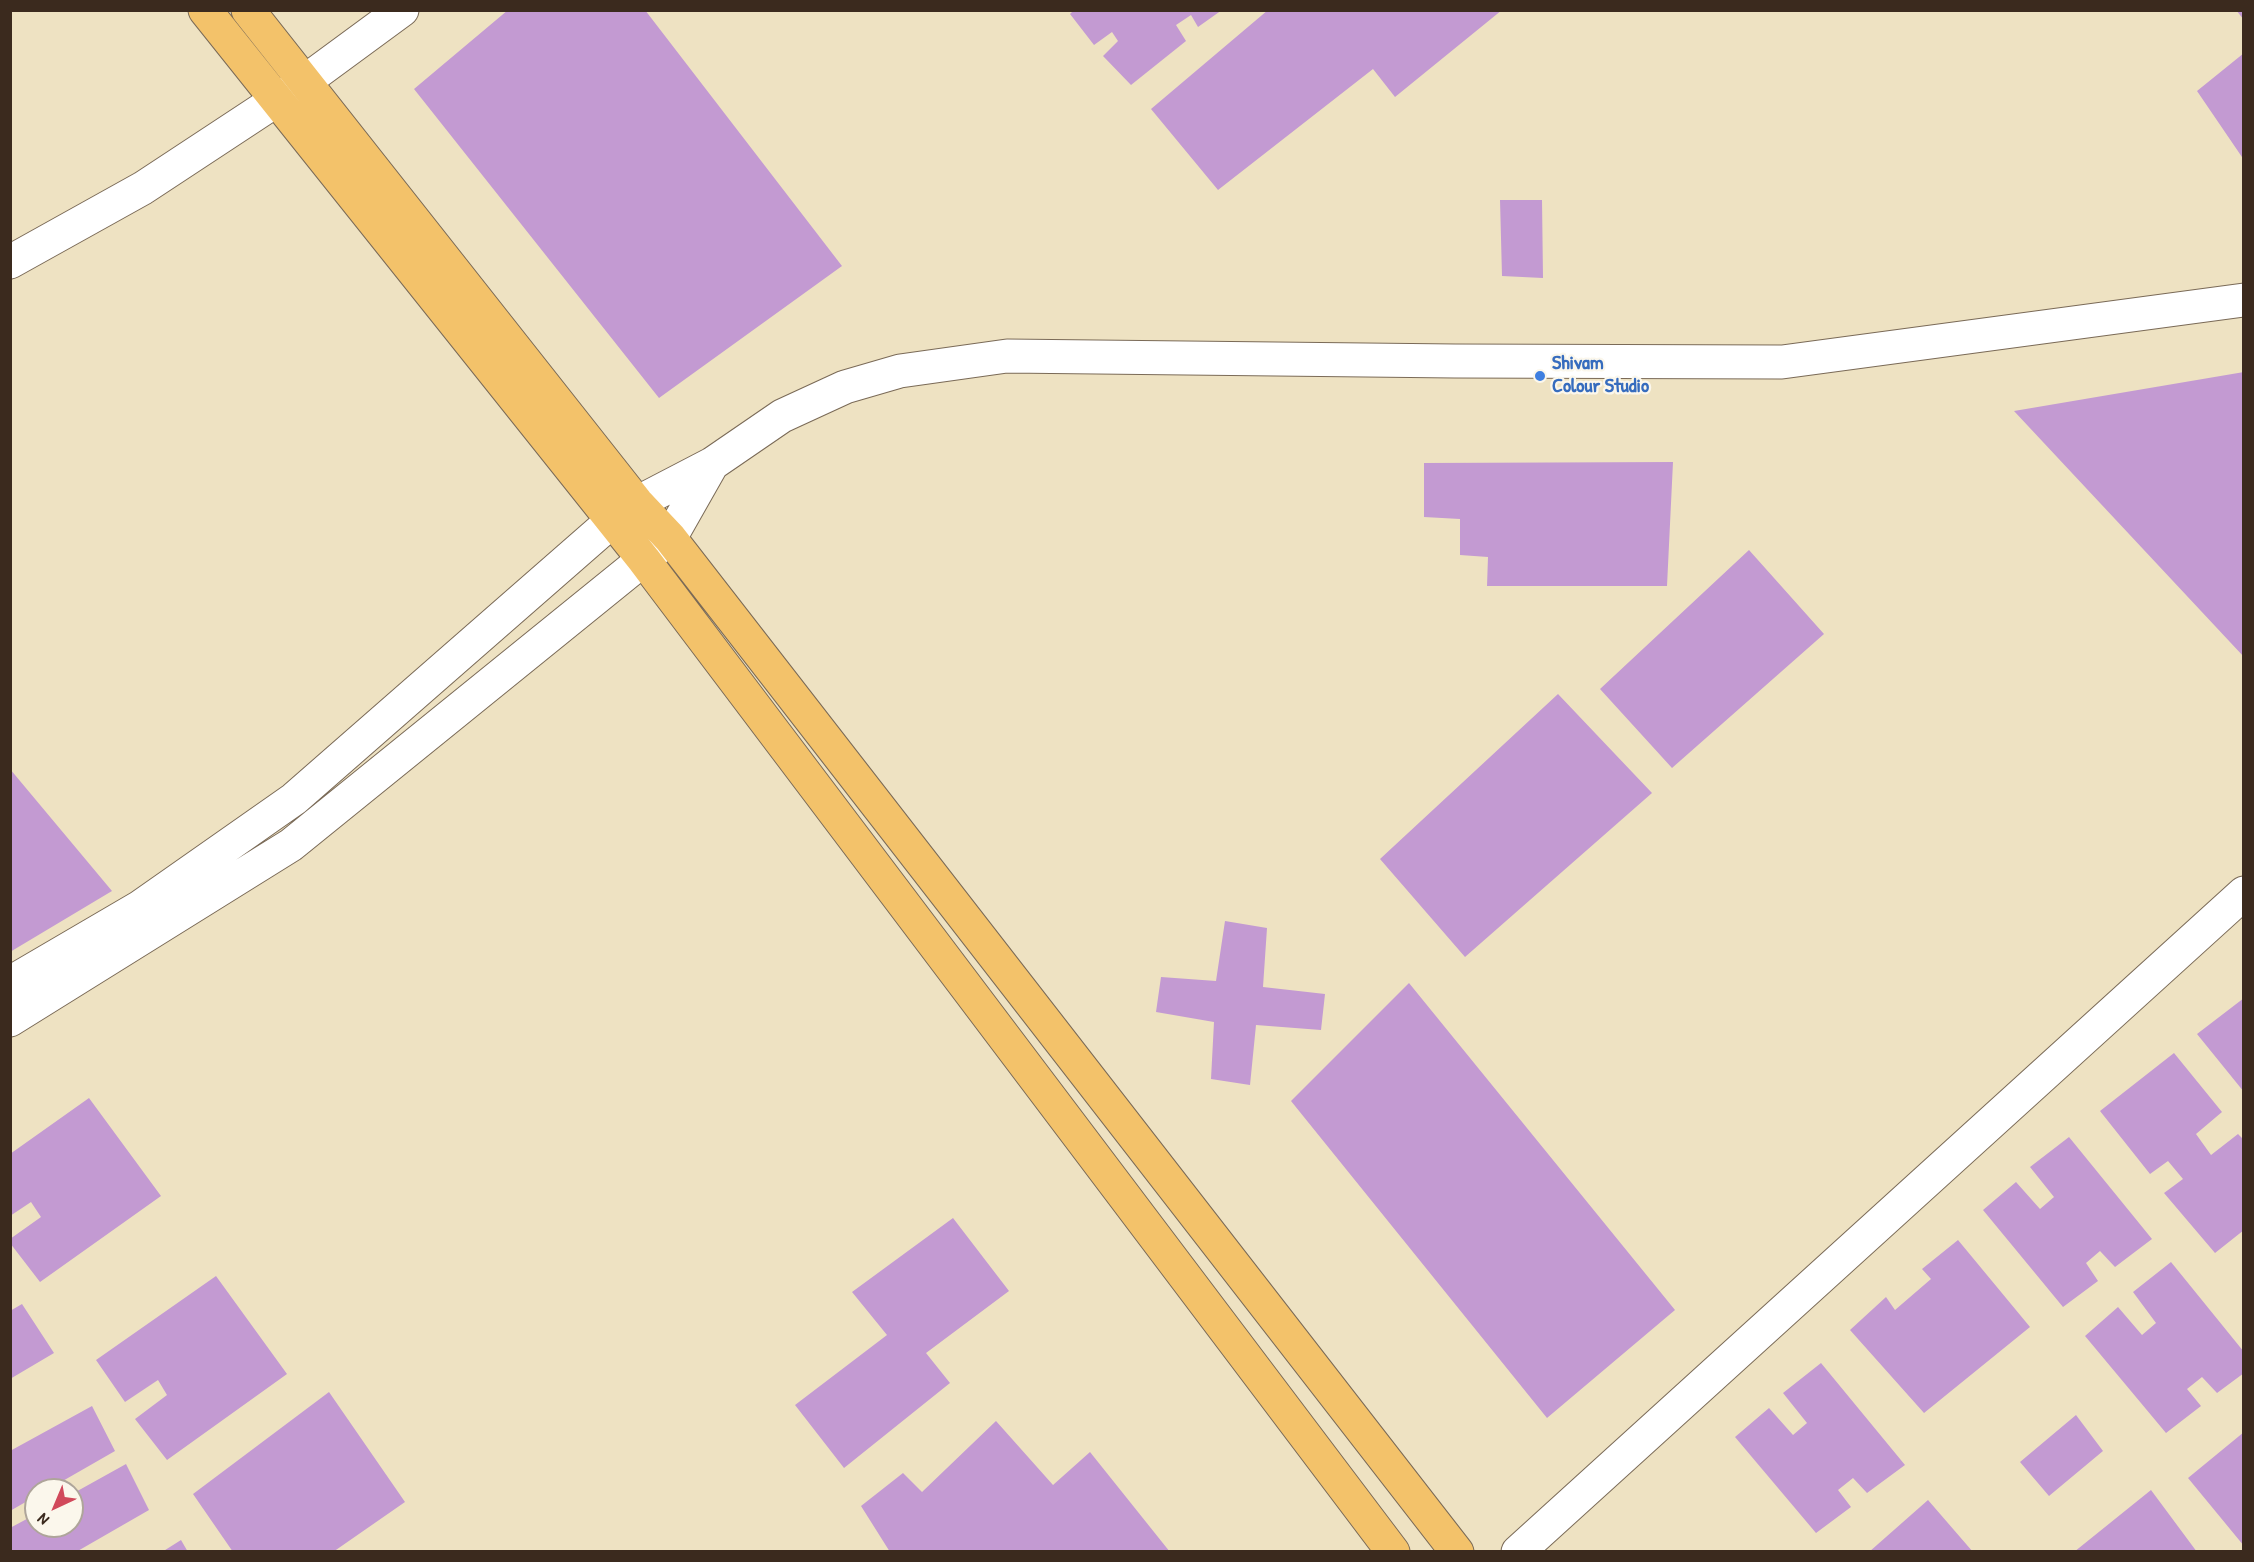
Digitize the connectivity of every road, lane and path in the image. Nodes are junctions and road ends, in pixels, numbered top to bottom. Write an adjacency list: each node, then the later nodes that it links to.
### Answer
1 (205, 10): 5 (main road)
2 (248, 10): 4 (main road)
3 (402, 10): 4 (street)
4 (304, 82): 5 (street); 9 (main road)
5 (276, 100): 6 (street); 9 (main road)
6 (10, 262)
7 (2244, 300): 8 (street)
8 (712, 464): 9 (street); 10 (street)
9 (625, 512): 10 (main road); 11 (main road); 13 (street)
10 (670, 538): 11 (street); 16 (main road)
11 (644, 560): 14 (street); 15 (main road)
12 (2244, 893): 17 (street)
13 (10, 983)
14 (10, 1020)
15 (1393, 1551)
16 (1457, 1551)
17 (1518, 1551)

